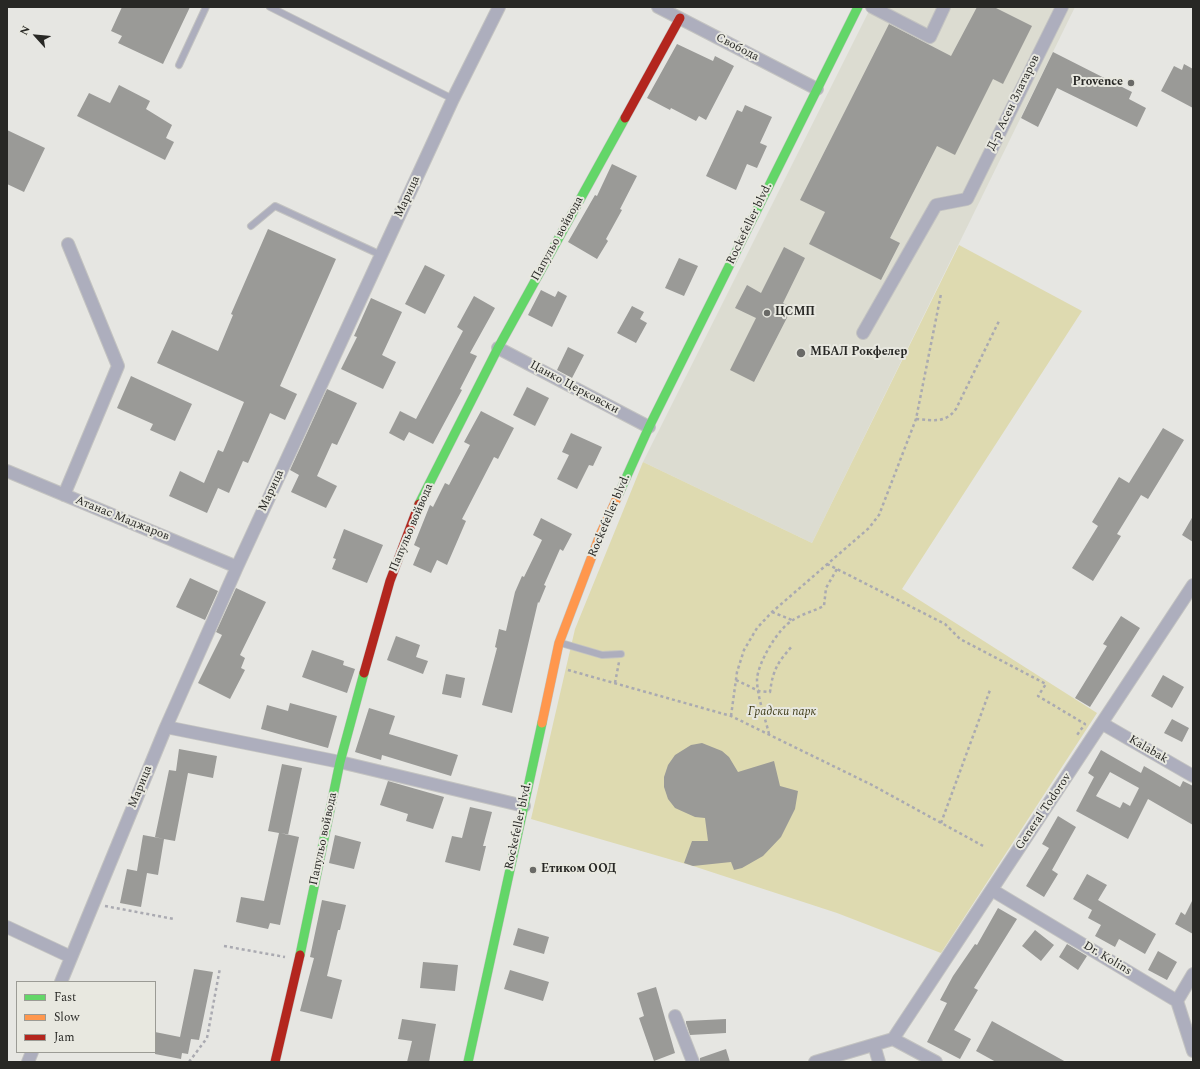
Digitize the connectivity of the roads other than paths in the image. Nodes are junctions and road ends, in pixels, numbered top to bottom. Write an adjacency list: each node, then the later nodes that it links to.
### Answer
1 (206, 7): 10 (lane)
2 (270, 7): 12 (lane)
3 (499, 7): 12 (street, Марица)
4 (660, 7): 9 (street, Свобода)
5 (858, 7): 11 (main road, Rockefeller blvd.)
6 (872, 7): 7 (street)
7 (944, 7)
8 (1062, 7): 16 (street, Д-р Асен Златаров)
9 (680, 18): 11 (street, Свобода); 17 (main road, Папульо войвода)
10 (179, 65)
11 (817, 89): 18 (main road, Rockefeller blvd.)
12 (453, 99): 15 (street, Марица)
13 (251, 226): 15 (lane)
14 (68, 244): 20 (street)
15 (381, 254): 21 (street, Марица)
16 (863, 333)
17 (498, 348): 18 (street, Цанко Церковски); 27 (main road, Папульо войвода)
18 (649, 428): 23 (main road, Rockefeller blvd.)
19 (7, 471): 20 (street, Атанас Маджаров)
20 (64, 495): 21 (street, Атанас Маджаров)
21 (237, 567): 26 (street, Марица)
22 (1193, 585): 25 (street, General Todorov)
23 (559, 643): 24 (lane); 29 (main road, Rockefeller blvd.)
24 (621, 654)
25 (1103, 724): 28 (street, Kalabak); 30 (street, General Todorov)
26 (166, 727): 27 (street); 32 (street, Марица)
27 (340, 762): 29 (street); 40 (main road, Папульо войвода)
28 (1193, 776)
29 (524, 806): 41 (main road, Rockefeller blvd.)
30 (992, 890): 35 (street, Dr. Kolins); 37 (street, General Todorov)
31 (7, 927): 32 (street)
32 (71, 957): 34 (street, Марица)
33 (1193, 974): 35 (street)
34 (61, 981)
35 (1177, 1001): 39 (street)
36 (675, 1016): 42 (street)
37 (893, 1039): 38 (street); 45 (street)
38 (874, 1045): 43 (street); 44 (street)
39 (1193, 1051)
40 (275, 1062)
41 (468, 1062)
42 (693, 1062)
43 (816, 1062)
44 (879, 1062)
45 (936, 1062)

